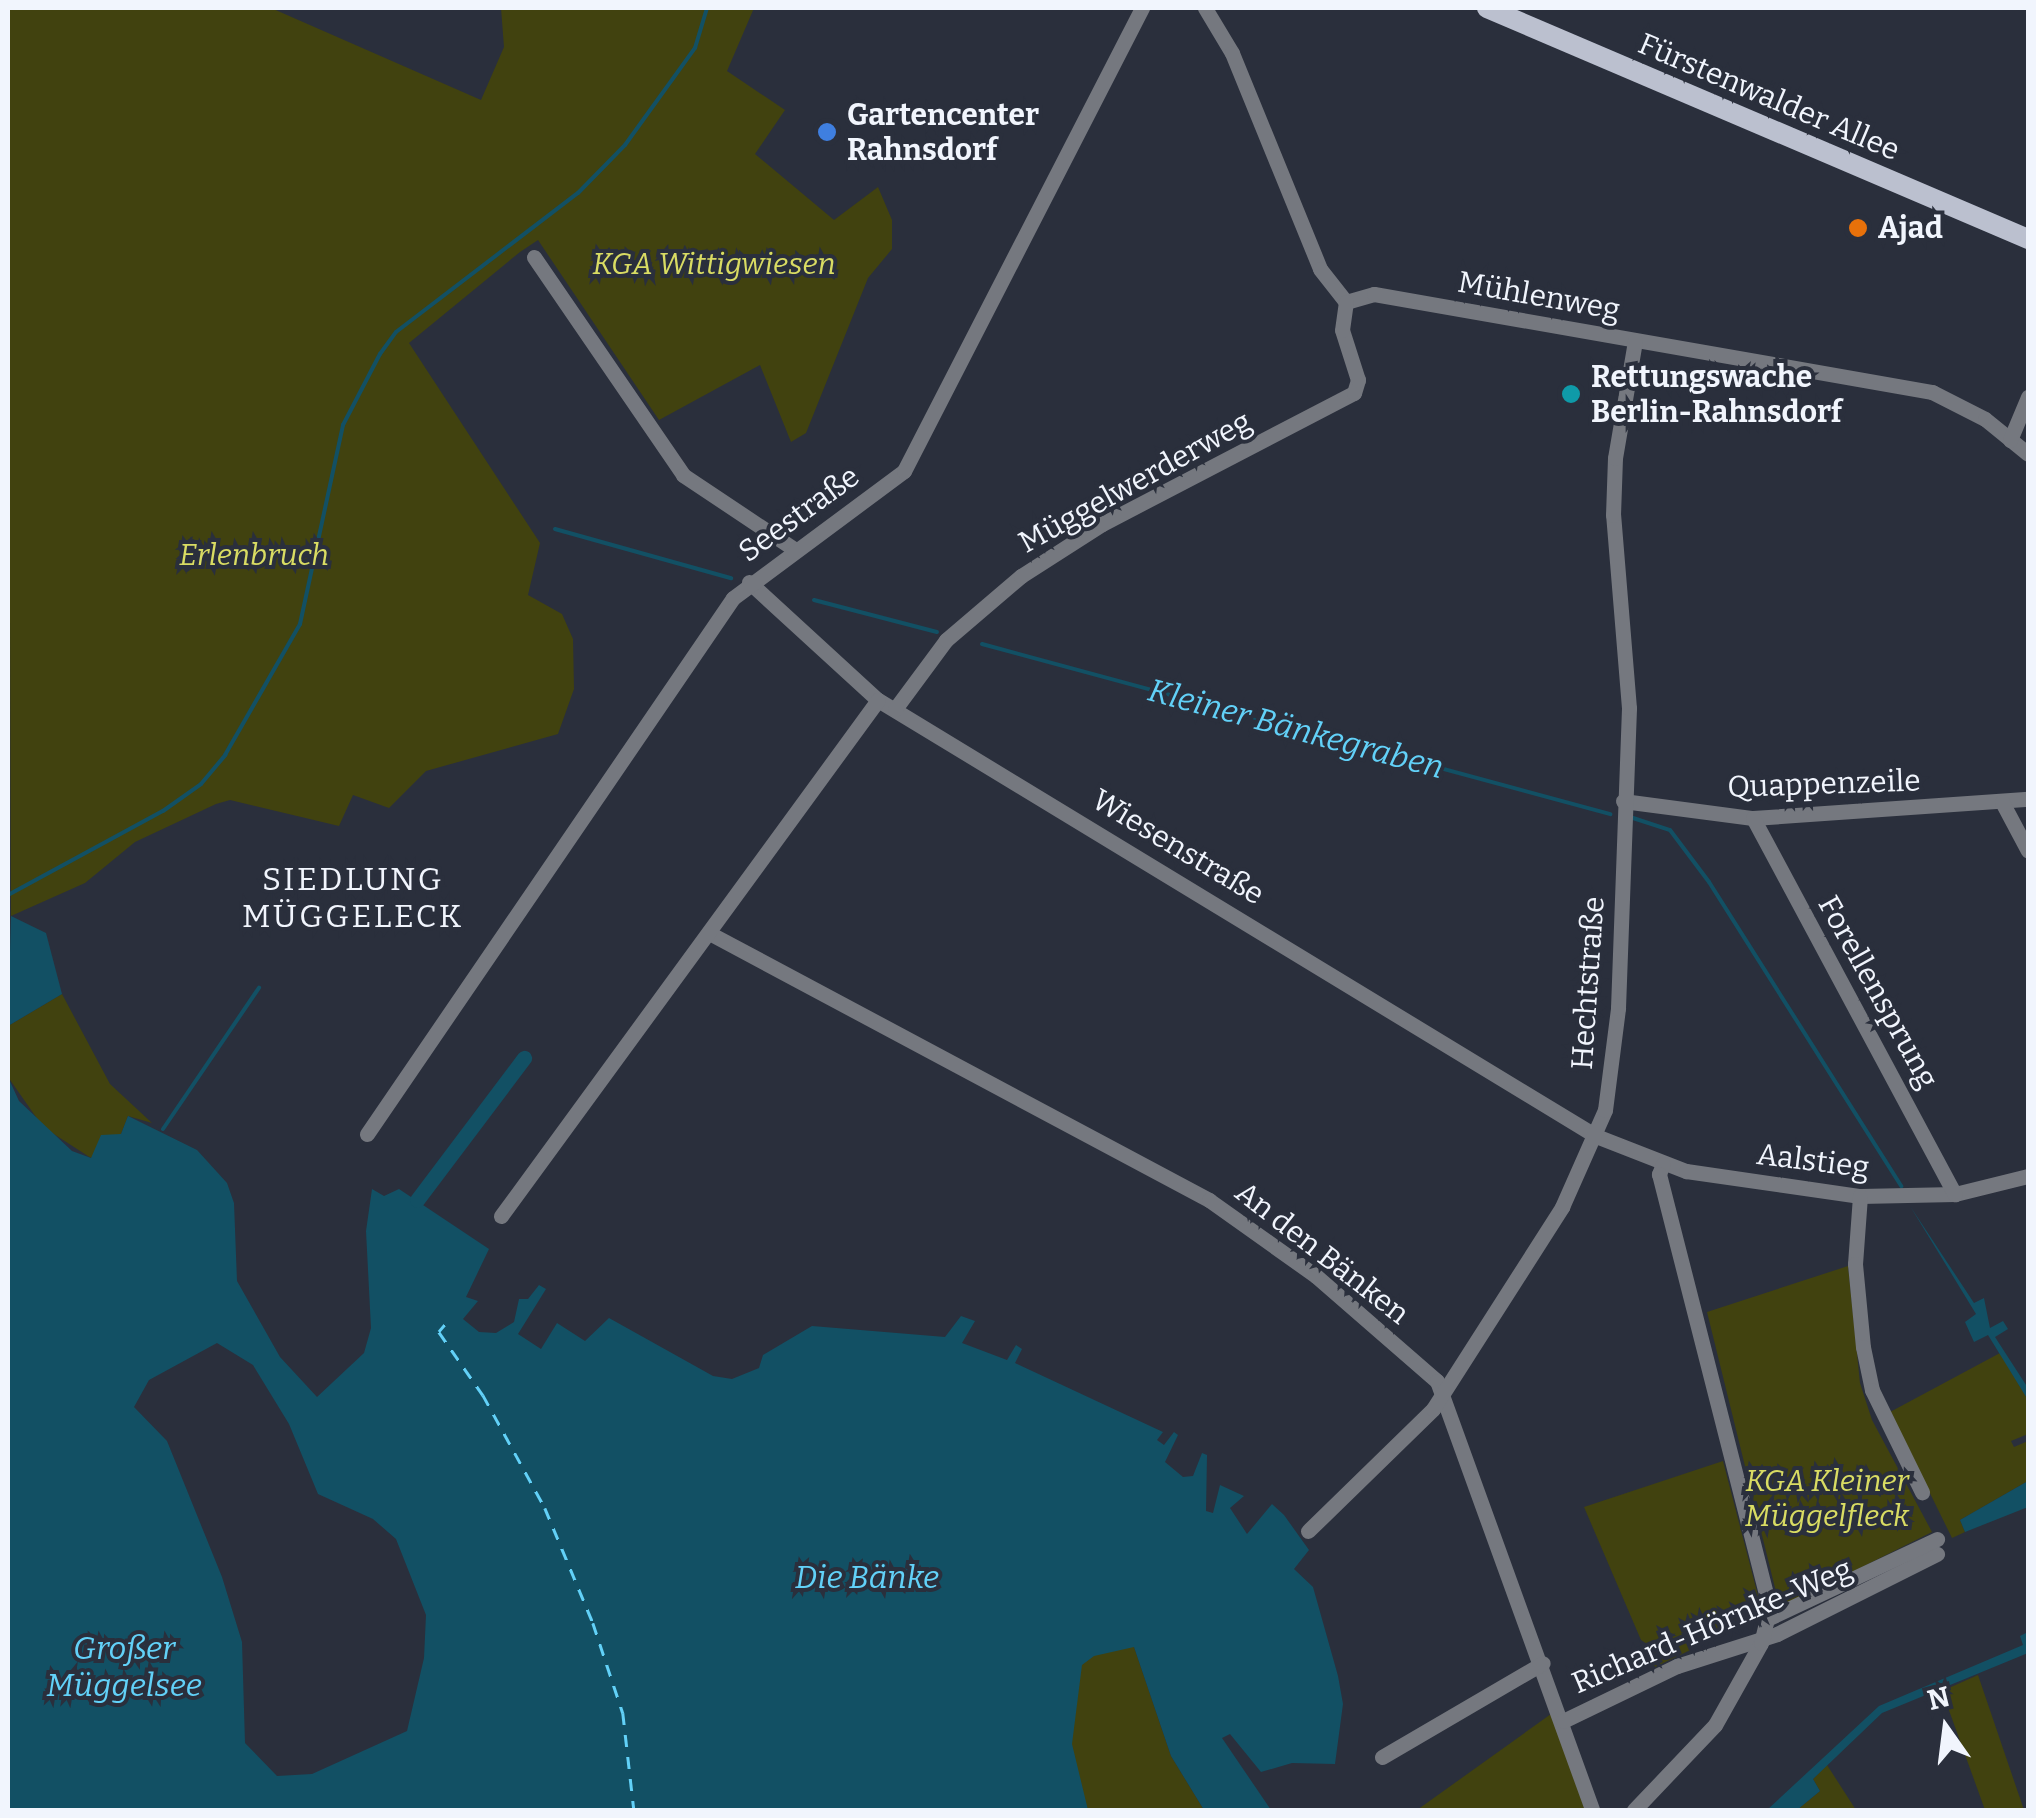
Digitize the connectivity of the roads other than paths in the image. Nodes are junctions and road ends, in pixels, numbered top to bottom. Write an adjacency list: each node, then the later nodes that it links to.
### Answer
1 (1142, 8): 11 (street, Seestraße)
2 (1206, 8): 6 (street)
3 (1486, 8): 4 (main road, Fürstenwalder Allee)
4 (2028, 239)
5 (534, 257): 11 (street)
6 (1346, 302): 7 (street, Mühlenweg); 14 (street, Müggelwerderweg)
7 (1634, 341): 9 (street, Mühlenweg); 16 (street, Hechtstraße)
8 (2028, 397): 9 (street)
9 (2010, 440): 10 (street, Mühlenweg)
10 (2028, 454)
11 (794, 549): 12 (street, Seestraße)
12 (749, 582): 13 (street, Wiesenstraße); 21 (street, Seestraße)
13 (878, 700): 14 (street, Wiesenstraße); 20 (street)
14 (895, 709): 22 (street, Wiesenstraße)
15 (2028, 800): 17 (street, Quappenzeile)
16 (1623, 801): 18 (street, Quappenzeile); 22 (street, Hechtstraße)
17 (2002, 802): 18 (street, Quappenzeile); 19 (street)
18 (1753, 818): 25 (street, Forellensprung)
19 (2028, 851)
20 (711, 934): 27 (street); 28 (street, An den Bänken)
21 (367, 1134)
22 (1596, 1136): 23 (street, Aalstieg); 28 (street, Hechtstraße)
23 (1663, 1164): 26 (street, Aalstieg); 31 (street)
24 (2028, 1176): 25 (street, Aalstieg)
25 (1955, 1194): 26 (street, Aalstieg)
26 (1860, 1196): 29 (street)
27 (501, 1216)
28 (1444, 1394): 30 (street, Hechtstraße); 34 (street, An den Bänken)
29 (1922, 1492)
30 (1308, 1532)
31 (1772, 1615): 32 (street); 32 (street, Richard-Hörnke-Weg)
32 (1761, 1640): 33 (street, Richard-Hörnke-Weg); 35 (street)
33 (1722, 1652): 35 (street); 36 (street, Richard-Hörnke-Weg)
34 (1543, 1663): 36 (street, An den Bänken); 37 (street)
35 (1742, 1678): 39 (street)
36 (1563, 1721): 38 (street, An den Bänken)
37 (1382, 1757)
38 (1592, 1810)
39 (1634, 1810)

